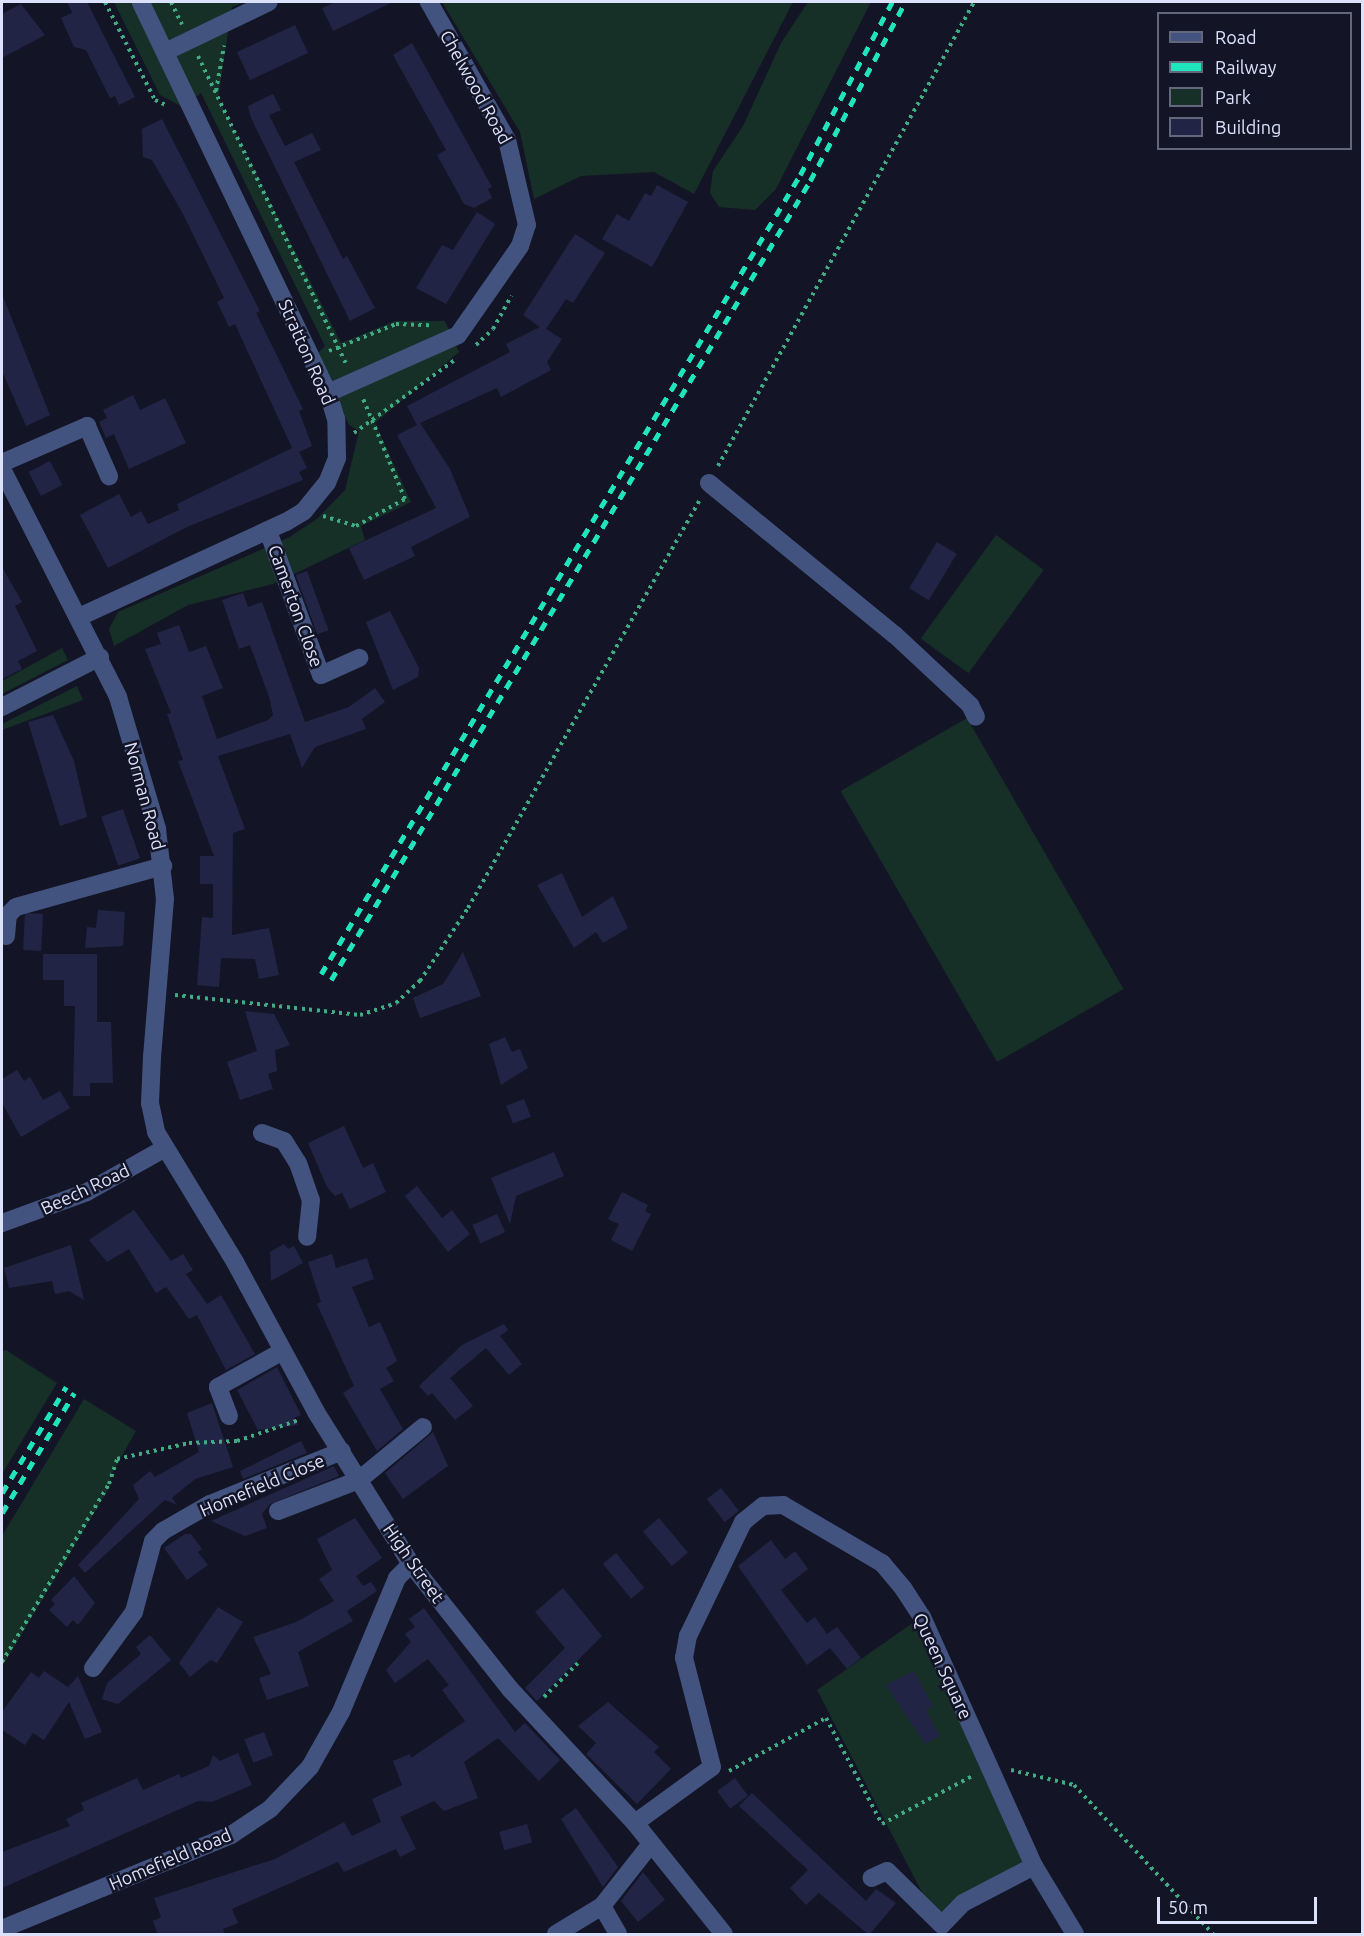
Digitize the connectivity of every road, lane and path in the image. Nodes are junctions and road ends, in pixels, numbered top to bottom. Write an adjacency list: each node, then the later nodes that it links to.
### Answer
1 (105, 2): 9 (path)
2 (141, 2): 7 (street, Stratton Road)
3 (269, 2): 6 (street)
4 (429, 2): 10 (street, Chelwood Road)
5 (974, 2): 16 (path)
6 (228, 21): 7 (street); 8 (path)
7 (165, 52): 9 (street, Stratton Road)
8 (215, 92)
9 (197, 119): 11 (street, Stratton Road)
10 (458, 335): 11 (path); 12 (street)
11 (311, 357): 12 (street, Stratton Road)
12 (328, 393): 17 (street, Stratton Road)
13 (2, 463): 15 (street)
14 (2, 469): 18 (street, Norman Road)
15 (109, 476)
16 (709, 483): 22 (street); 25 (path)
17 (268, 531): 18 (street, Stratton Road); 20 (street, Camerton Close)
18 (79, 617): 19 (street, Norman Road)
19 (100, 657): 21 (street); 23 (street, Norman Road)
20 (359, 658)
21 (2, 707)
22 (976, 717)
23 (163, 866): 24 (street); 25 (street, Norman Road)
24 (6, 936)
25 (157, 994): 27 (street, Norman Road)
26 (262, 1133): 29 (street)
27 (165, 1148): 28 (street, Beech Road); 30 (street, High Street)
28 (2, 1223)
29 (307, 1237)
30 (283, 1351): 31 (street, High Street); 32 (street)
31 (316, 1412): 34 (street, High Street); 39 (path)
32 (229, 1416)
33 (423, 1427): 35 (street)
34 (342, 1451): 35 (street, High Street); 40 (street, Homefield Close)
35 (359, 1480): 36 (street); 37 (street, High Street)
36 (278, 1511)
37 (411, 1564): 41 (street, High Street); 49 (street, Homefield Road)
38 (580, 1661): 41 (path)
39 (2, 1662)
40 (93, 1668)
41 (531, 1711): 44 (street, High Street)
42 (990, 1770): 43 (path); 43 (street, Queen Square); 46 (street, Queen Square); 54 (path)
43 (707, 1771): 44 (street)
44 (635, 1823): 45 (street, High Street)
45 (650, 1845): 48 (street); 52 (street, High Street)
46 (1034, 1866): 47 (street); 53 (street, Queen Square)
47 (871, 1878)
48 (602, 1906): 50 (street); 51 (street)
49 (2, 1929)
50 (556, 1935)
51 (618, 1935)
52 (724, 1935)
53 (1075, 1935)
54 (1213, 1935)

